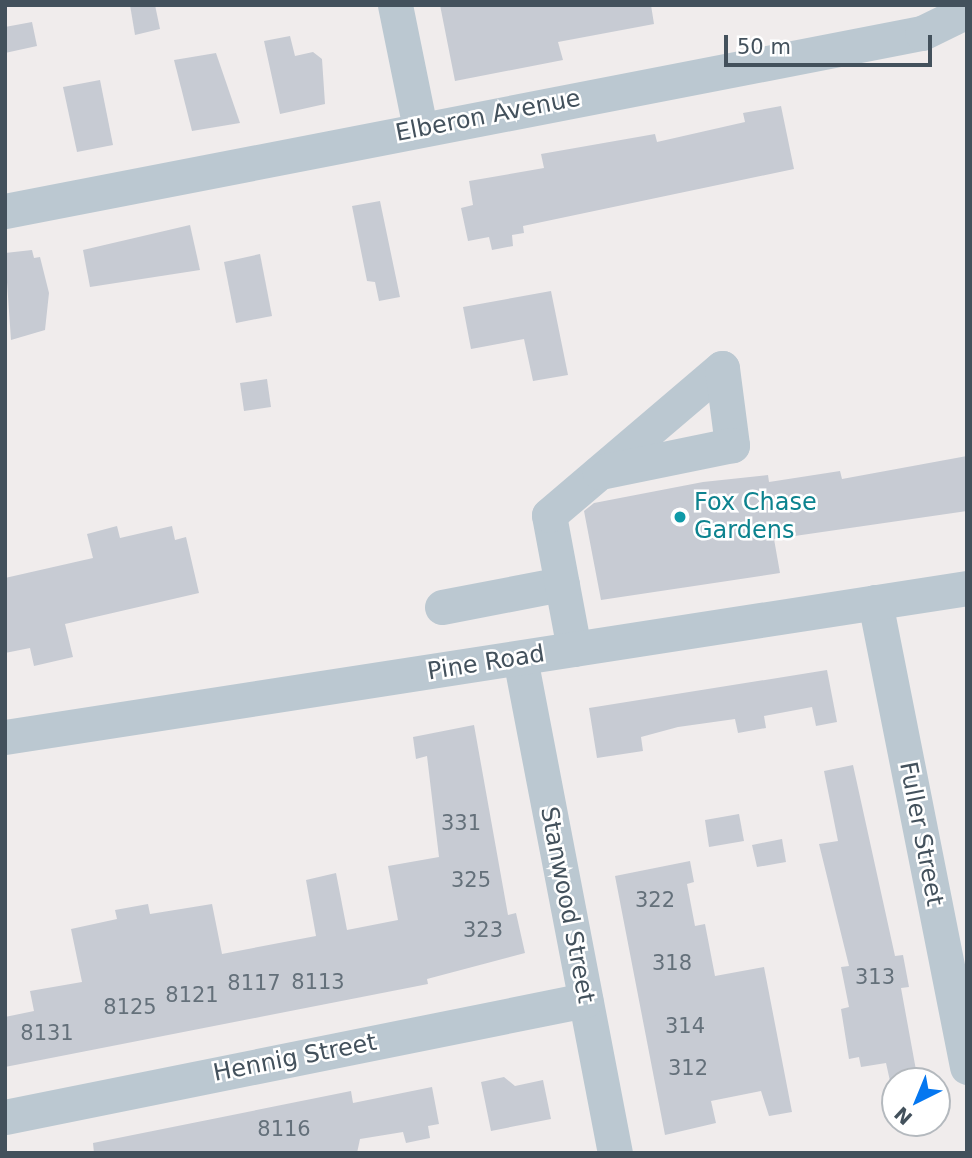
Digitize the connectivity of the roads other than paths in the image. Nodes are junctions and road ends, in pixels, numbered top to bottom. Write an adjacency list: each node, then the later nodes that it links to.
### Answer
1 (395, 5): 3 (street)
2 (954, 13): 3 (street, Elberon Avenue)
3 (420, 128): 4 (street, Elberon Avenue)
4 (5, 211)
5 (600, 472): 6 (street)
6 (562, 584): 9 (street); 10 (street)
7 (967, 588): 8 (street, Pine Road)
8 (875, 602): 10 (street, Pine Road); 14 (street, Fuller Street)
9 (442, 607)
10 (574, 649): 11 (street, Pine Road)
11 (520, 658): 12 (street, Pine Road); 13 (street, Stanwood Street)
12 (5, 737)
13 (584, 1000): 15 (street, Hennig Street); 16 (street, Stanwood Street)
14 (967, 1067)
15 (5, 1117)
16 (615, 1153)

